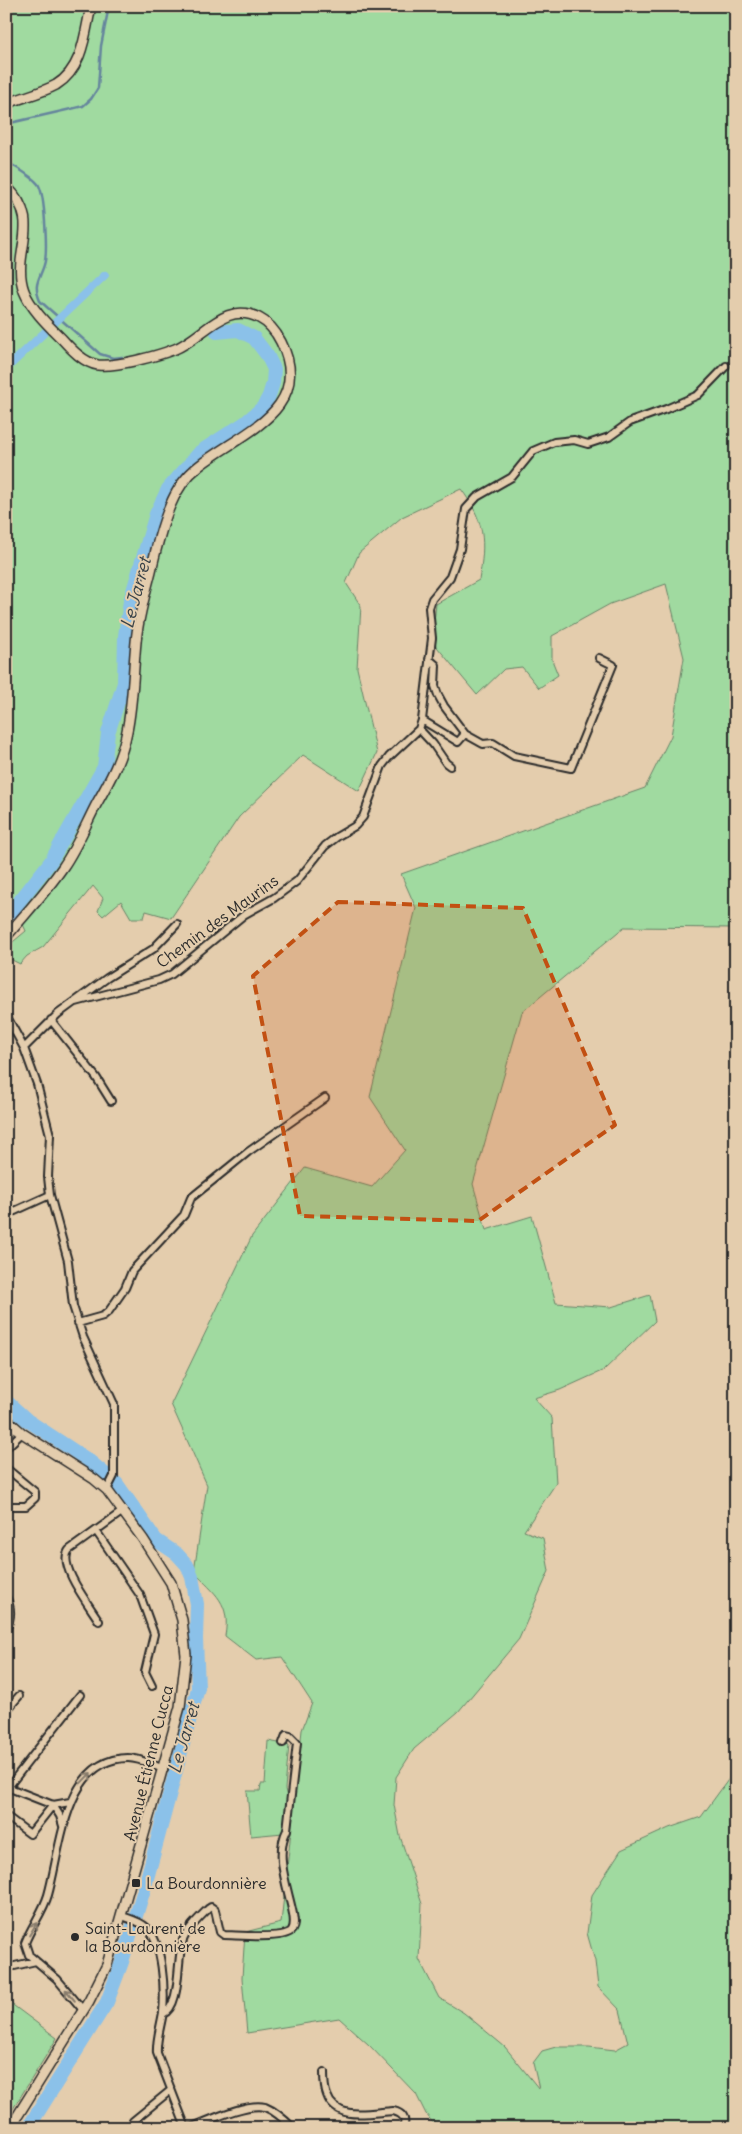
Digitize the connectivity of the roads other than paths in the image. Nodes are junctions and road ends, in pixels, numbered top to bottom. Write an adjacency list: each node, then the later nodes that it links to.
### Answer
1 (91, 6): 2 (main road)
2 (6, 104)
3 (6, 186): 12 (main road)
4 (726, 366): 6 (street)
5 (599, 658): 9 (street)
6 (429, 659): 7 (street); 9 (street)
7 (422, 720): 8 (street); 9 (street)
8 (419, 729): 10 (street); 13 (street, Chemin des Maurins)
9 (465, 734)
10 (450, 766)
11 (176, 924): 13 (street)
12 (6, 936)
13 (76, 1002): 15 (street)
14 (6, 1015): 16 (street)
15 (51, 1020): 16 (street); 18 (street)
16 (24, 1048): 19 (street)
17 (325, 1098): 21 (street)
18 (111, 1100)
19 (50, 1196): 20 (street); 21 (street)
20 (6, 1215)
21 (78, 1323): 26 (street)
22 (6, 1419): 23 (main road, Avenue Étienne Cucca)
23 (22, 1433): 24 (street); 26 (main road, Avenue Étienne Cucca)
24 (6, 1448)
25 (6, 1468): 27 (street)
26 (108, 1488): 28 (main road, Avenue Étienne Cucca)
27 (6, 1506)
28 (123, 1511): 29 (street); 38 (main road, Avenue Étienne Cucca)
29 (96, 1531): 31 (street); 33 (street)
30 (6, 1597): 32 (street)
31 (99, 1621)
32 (6, 1630)
33 (152, 1686)
34 (80, 1695): 39 (street)
35 (19, 1696): 36 (street)
36 (6, 1711)
37 (283, 1743): 48 (street)
38 (164, 1769): 40 (street, one-way to 38); 44 (main road, Avenue Étienne Cucca)
39 (8, 1787): 41 (street)
40 (70, 1802): 41 (street); 43 (street)
41 (53, 1805): 42 (street); 43 (street)
42 (6, 1816)
43 (64, 1829): 45 (street, one-way to 43)
44 (125, 1918): 47 (main road, Avenue Étienne Cucca); 48 (street)
45 (36, 1961): 46 (street); 47 (street, one-way to 45)
46 (6, 1968)
47 (83, 2010): 52 (main road, Avenue Étienne Cucca)
48 (162, 2014): 50 (street)
49 (324, 2072): 56 (street)
50 (171, 2090): 51 (street); 53 (street)
51 (133, 2121)
52 (10, 2128)
53 (186, 2128)
54 (190, 2128): 55 (street)
55 (293, 2128)
56 (403, 2128)

